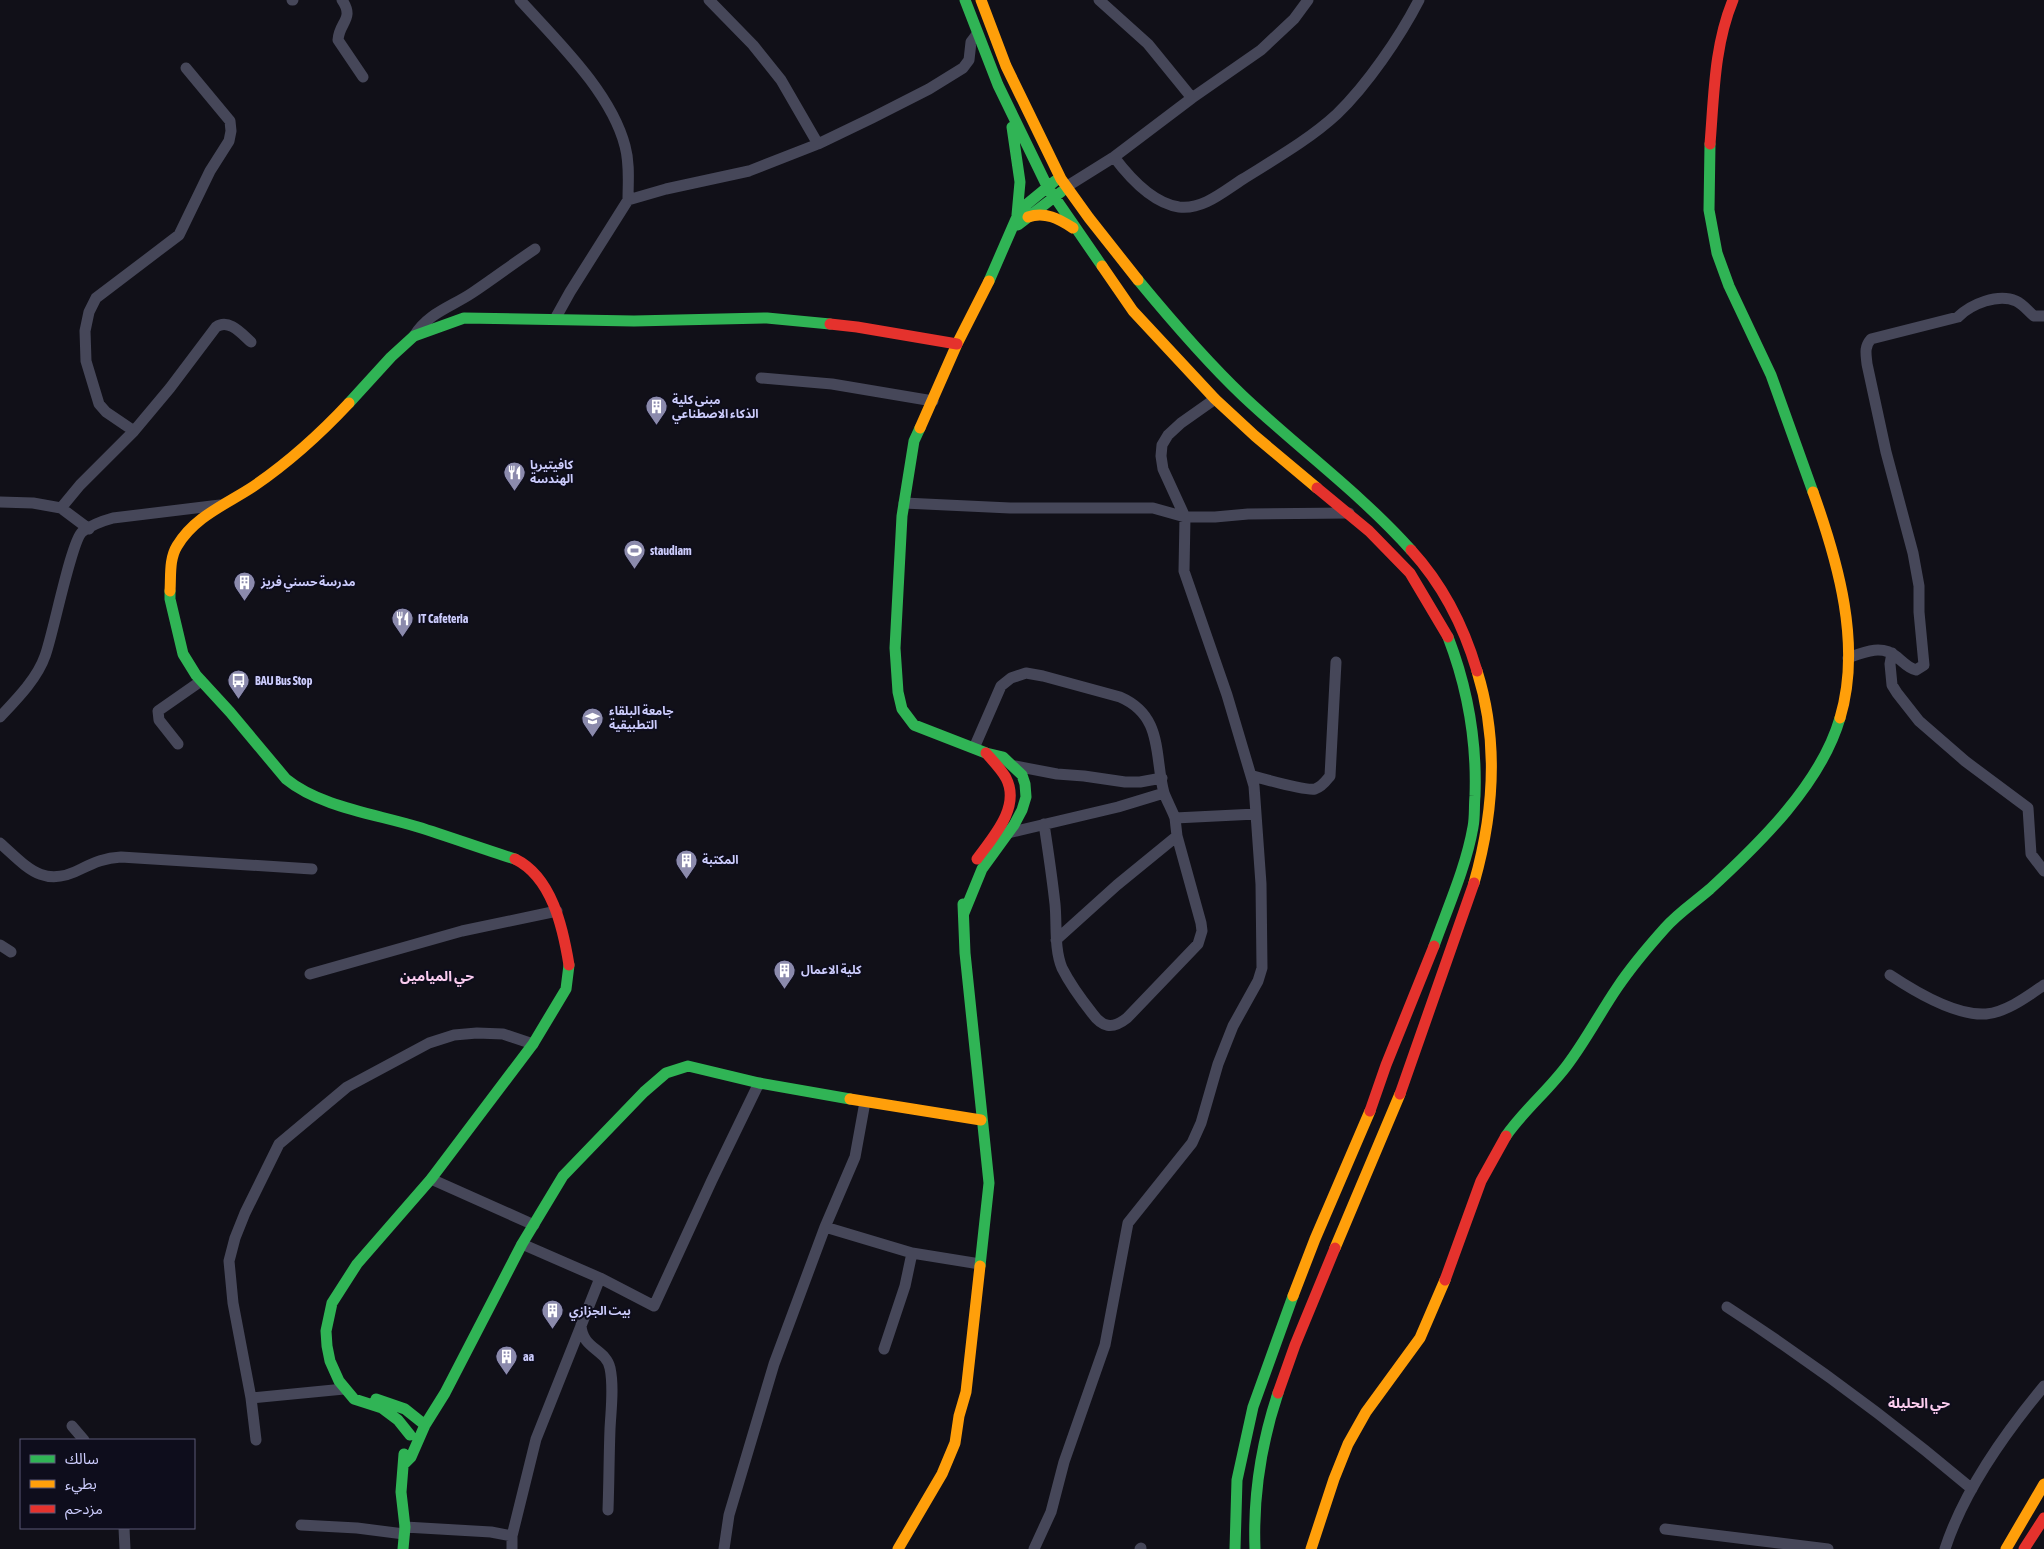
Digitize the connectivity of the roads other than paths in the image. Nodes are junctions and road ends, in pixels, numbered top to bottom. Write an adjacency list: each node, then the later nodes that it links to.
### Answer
1 (342, 0): 12 (street)
2 (520, 0): 20 (street)
3 (709, 0): 15 (street)
4 (965, 0): 10 (street)
5 (981, 0): 17 (street)
6 (1099, 0): 13 (street)
7 (1308, 0): 13 (street)
8 (1419, 0): 16 (street)
9 (1733, 0): 41 (street)
10 (977, 34): 14 (street); 15 (street)
11 (186, 68): 32 (street)
12 (364, 76)
13 (1192, 98): 16 (street)
14 (1008, 106): 18 (street); 21 (street)
15 (818, 144): 20 (street)
16 (1114, 157): 17 (street)
17 (1063, 183): 18 (street); 19 (street); 73 (street)
18 (1047, 186): 19 (street); 21 (street)
19 (1053, 197): 21 (street); 22 (street)
20 (628, 200): 25 (street)
21 (1020, 219): 22 (street); 28 (street)
22 (1075, 229): 30 (street)
23 (535, 249): 26 (street)
24 (2044, 316): 40 (street)
25 (555, 319): 26 (street); 28 (street)
26 (414, 336): 35 (street)
27 (251, 342): 32 (street)
28 (957, 344): 31 (street)
29 (761, 378): 31 (street)
30 (1215, 399): 37 (street); 38 (street)
31 (933, 401): 34 (street)
32 (134, 431): 36 (street)
33 (0, 502): 36 (street)
34 (904, 503): 38 (street); 46 (street)
35 (220, 505): 39 (street); 43 (street)
36 (61, 508): 39 (street)
37 (1349, 513): 38 (street); 72 (street)
38 (1184, 517): 49 (street)
39 (89, 528): 44 (street)
40 (1892, 653): 41 (street); 59 (street)
41 (1848, 658): 111 (street)
42 (1336, 662): 49 (street)
43 (201, 681): 45 (street); 60 (street)
44 (0, 717)
45 (178, 744)
46 (974, 748): 47 (street); 50 (street)
47 (986, 753): 48 (street); 61 (street)
48 (1015, 766): 50 (street); 55 (street)
49 (1252, 776): 52 (street)
50 (1162, 778): 51 (street)
51 (1164, 793): 53 (street); 54 (street)
52 (1256, 814): 53 (street); 108 (street)
53 (1175, 818): 56 (street)
54 (1044, 824): 55 (street); 62 (street)
55 (1008, 833): 61 (street)
56 (1177, 836): 62 (street); 62 (street)
57 (0, 843): 58 (street)
58 (312, 869)
59 (2044, 871)
60 (557, 911): 65 (street); 68 (street)
61 (964, 913): 71 (street)
62 (1056, 940)
63 (0, 945): 64 (street)
64 (11, 952)
65 (310, 974)
66 (1890, 975): 67 (street)
67 (2044, 985)
68 (533, 1044): 74 (street); 86 (street)
69 (759, 1083): 70 (street); 75 (street); 80 (street)
70 (865, 1102): 71 (street); 76 (street)
71 (981, 1120): 79 (street)
72 (1365, 1125): 73 (street); 109 (street)
73 (1384, 1131): 110 (street)
74 (431, 1179): 75 (street); 85 (street)
75 (534, 1225): 77 (street)
76 (825, 1227): 78 (street); 106 (street)
77 (522, 1244): 80 (street); 87 (street)
78 (912, 1254): 79 (street); 83 (street)
79 (980, 1264): 107 (street)
80 (600, 1278): 82 (street)
81 (1727, 1307): 94 (street)
82 (581, 1325): 95 (street); 101 (street)
83 (884, 1349)
84 (2044, 1386): 94 (street)
85 (348, 1392): 86 (street); 87 (street); 89 (street)
86 (251, 1398): 91 (street)
87 (422, 1422): 89 (street); 92 (street)
88 (72, 1426): 90 (street)
89 (410, 1435): 92 (street)
90 (83, 1439)
91 (256, 1440)
92 (404, 1464): 100 (street)
93 (2044, 1484): 114 (street)
94 (1972, 1490): 113 (street)
95 (608, 1510)
96 (2044, 1518): 102 (street)
97 (300, 1525): 100 (street)
98 (124, 1529): 103 (street)
99 (1666, 1529): 112 (street)
100 (405, 1530): 101 (street); 104 (street)
101 (512, 1536): 105 (street)
102 (2026, 1548)
103 (125, 1549)
104 (403, 1549)
105 (512, 1549)
106 (724, 1549)
107 (898, 1549)
108 (1034, 1549)
109 (1235, 1549)
110 (1255, 1549)
111 (1312, 1549)
112 (1828, 1549)
113 (1945, 1549)
114 (2006, 1549)

